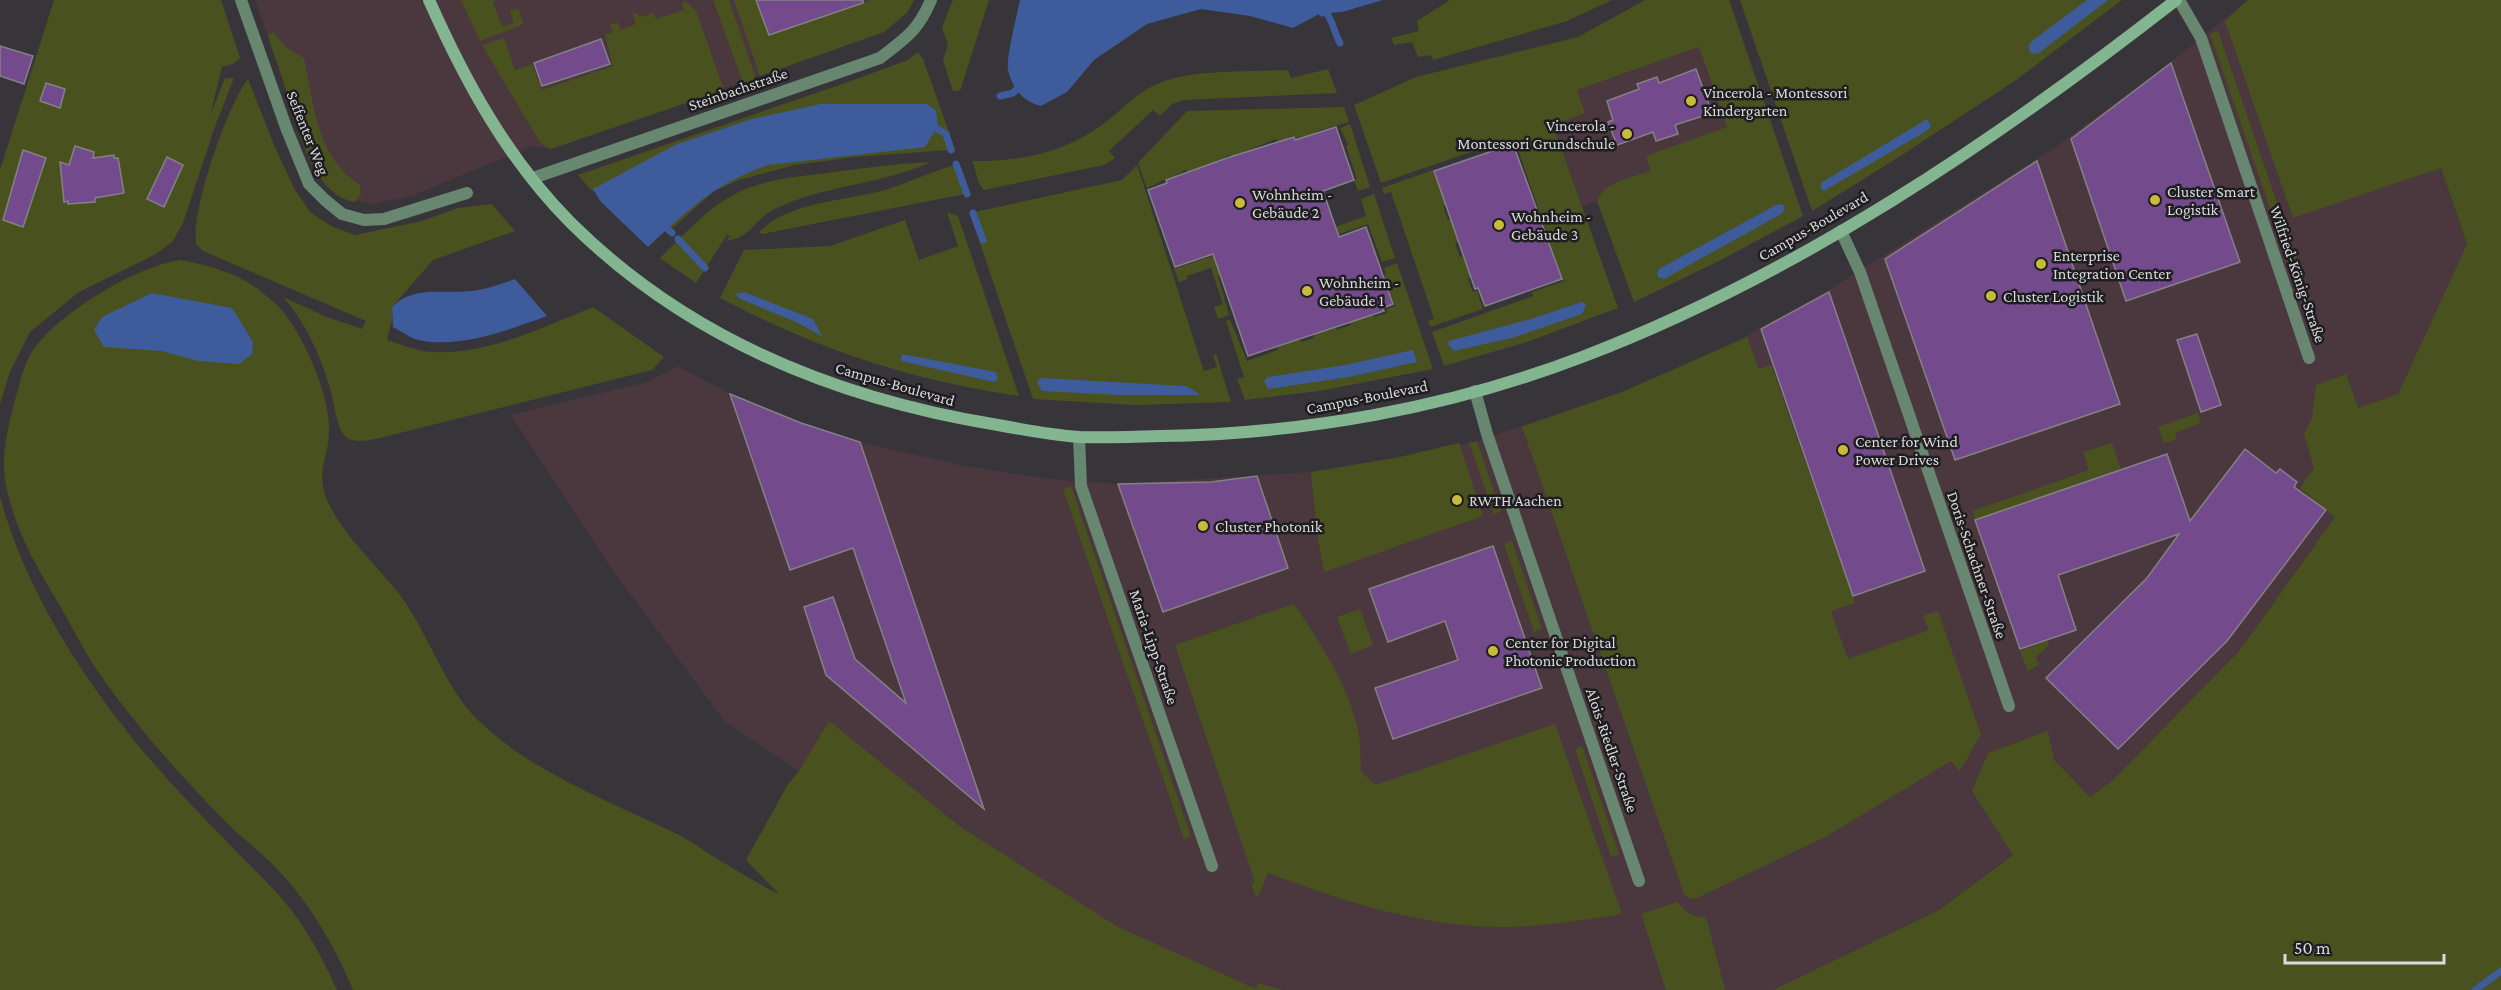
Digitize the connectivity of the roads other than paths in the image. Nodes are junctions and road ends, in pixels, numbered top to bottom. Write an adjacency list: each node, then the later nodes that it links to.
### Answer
1 (241, 0): 6 (street, Seffenter Weg)
2 (429, 0): 5 (street)
3 (931, 0): 5 (street, Steinbachstraße)
4 (2178, 0): 7 (street, Campus-Boulevard); 8 (street, Wilfried-König-Straße)
5 (533, 178): 10 (street, Campus-Boulevard)
6 (467, 193)
7 (1842, 231): 9 (street, Campus-Boulevard); 11 (street, Doris-Schachner-Straße)
8 (2309, 358)
9 (1475, 391): 10 (street, Campus-Boulevard); 13 (street, Alois-Riedler-Straße)
10 (1079, 436): 12 (street, Maria-Lipp-Straße)
11 (2009, 706)
12 (1212, 866)
13 (1639, 881)

